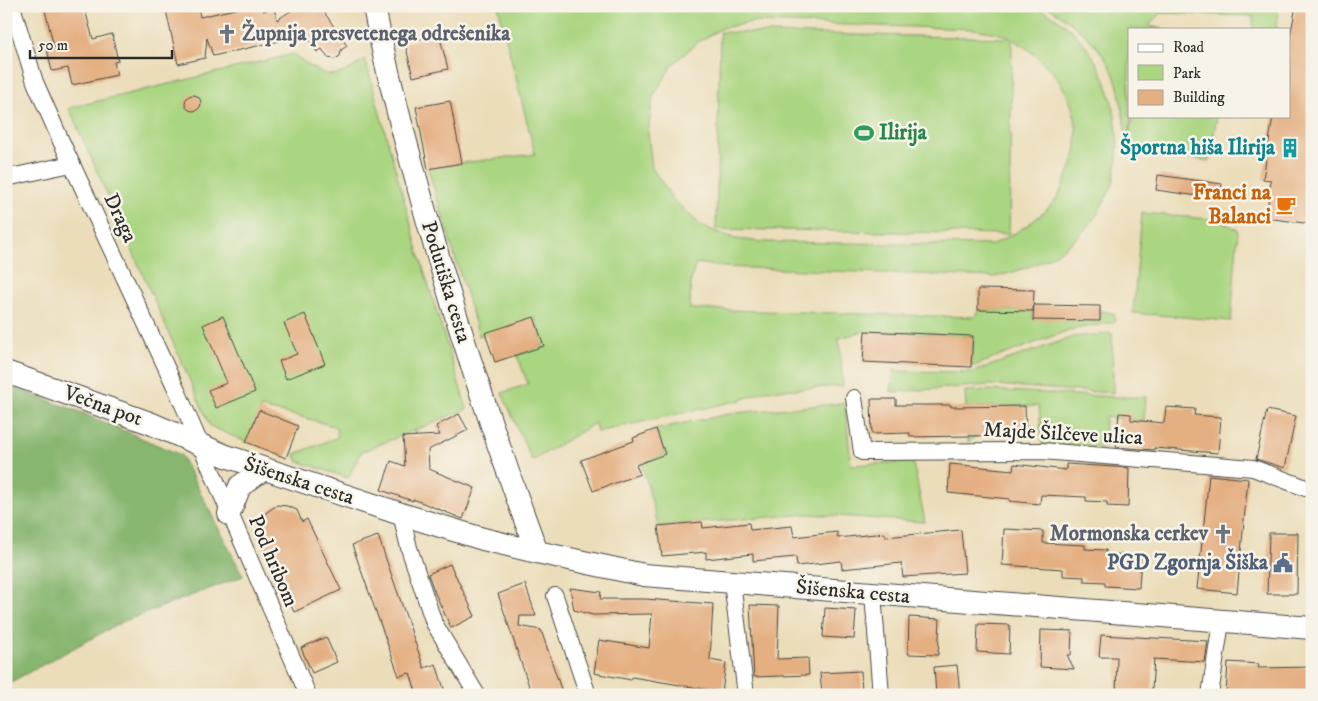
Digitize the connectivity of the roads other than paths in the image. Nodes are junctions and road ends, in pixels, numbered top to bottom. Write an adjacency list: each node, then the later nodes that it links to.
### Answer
1 (374, 6): 12 (main road, Podutiška cesta)
2 (12, 17): 3 (street, Draga)
3 (71, 164): 4 (street); 7 (street, Draga)
4 (6, 178)
5 (6, 372): 7 (main road, Večna pot)
6 (854, 398): 9 (street, Majde Šilčeve ulica)
7 (199, 444): 8 (main road, Šišenska cesta); 10 (street, Pod hribom)
8 (264, 469): 10 (main road); 11 (main road, Šišenska cesta)
9 (1312, 488)
10 (229, 514): 18 (street, Pod hribom)
11 (401, 514): 12 (main road, Šišenska cesta); 19 (street)
12 (537, 552): 13 (main road, Šišenska cesta)
13 (732, 582): 14 (main road, Šišenska cesta); 21 (street)
14 (873, 594): 16 (main road, Šišenska cesta); 22 (street)
15 (555, 596): 20 (street)
16 (1221, 622): 17 (main road, Šišenska cesta); 23 (street)
17 (1312, 628)
18 (308, 695)
19 (477, 695)
20 (588, 695)
21 (746, 695)
22 (881, 695)
23 (1210, 695)

